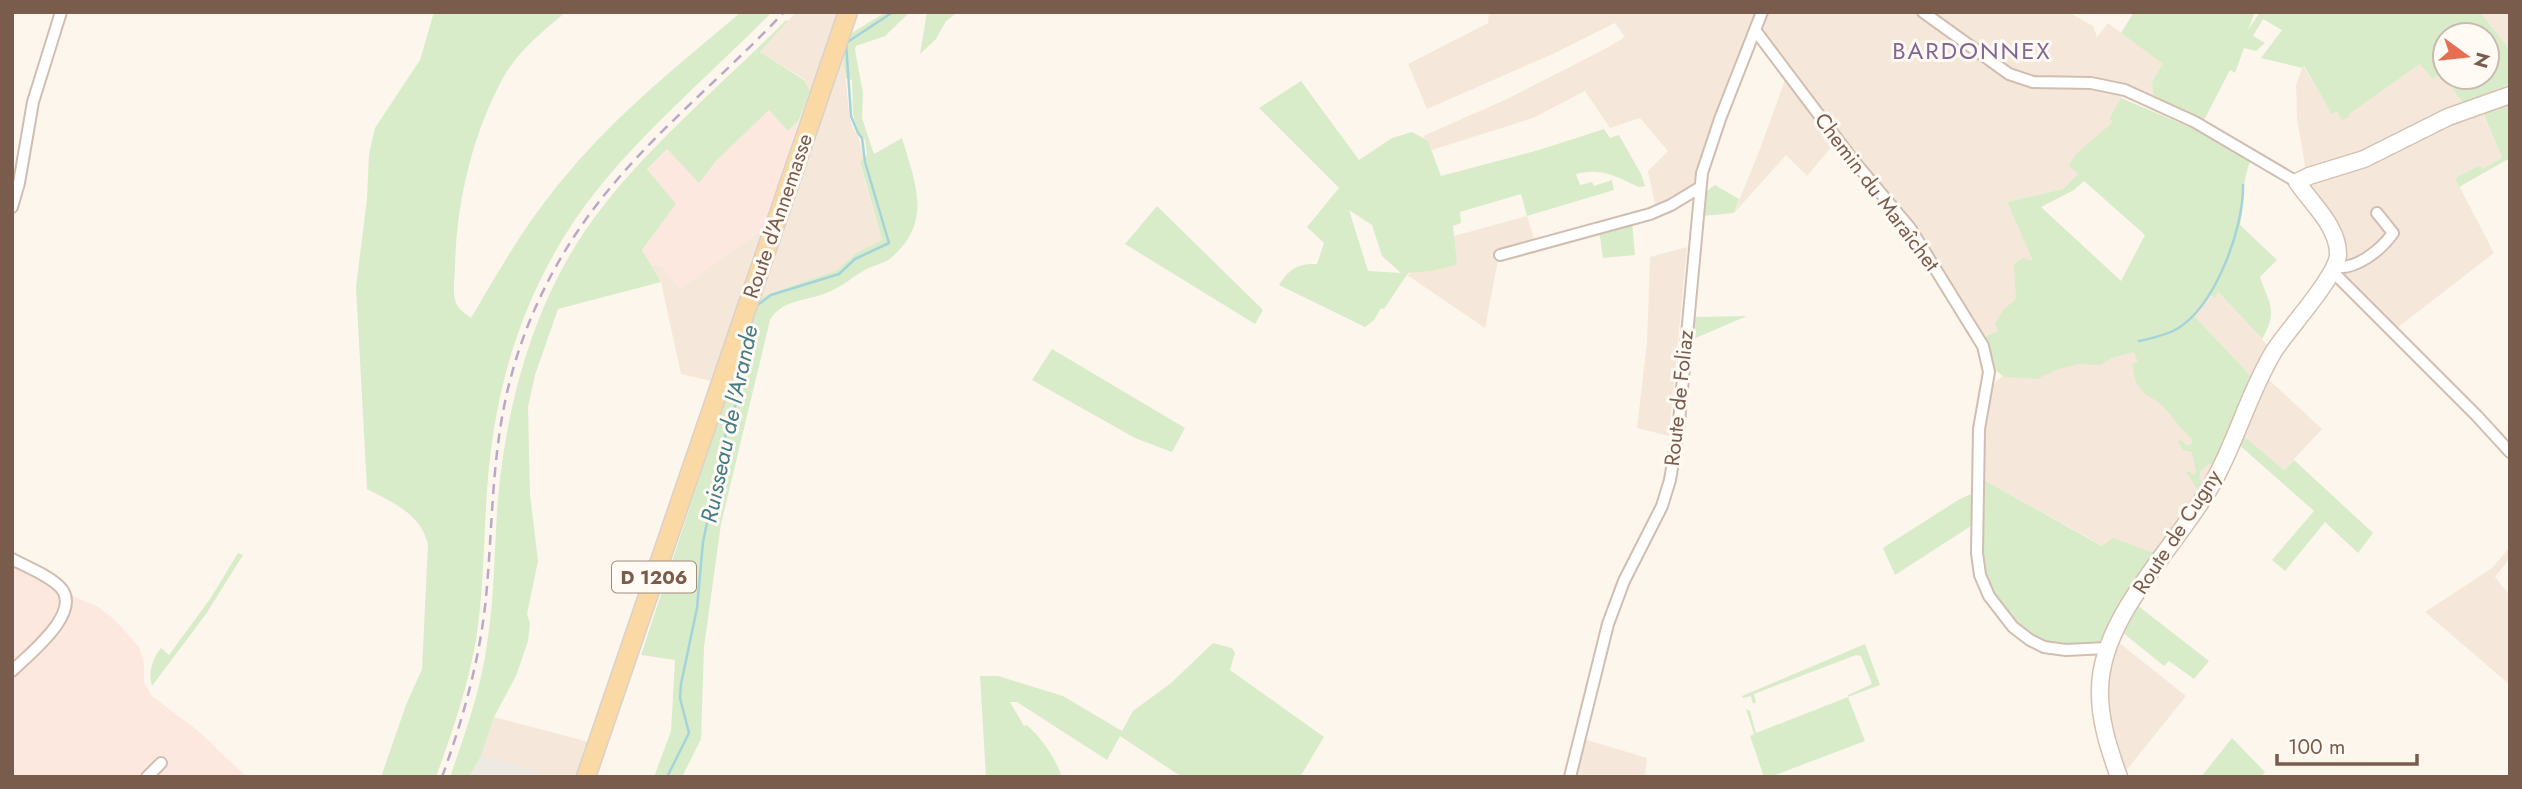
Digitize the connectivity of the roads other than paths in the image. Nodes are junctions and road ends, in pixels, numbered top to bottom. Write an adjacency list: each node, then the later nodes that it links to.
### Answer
1 (61, 12): 9 (street)
2 (848, 12): 19 (main road, Route d'Annemasse / D 1206)
3 (1762, 12): 5 (street, Route de Foliaz)
4 (1923, 12): 7 (street)
5 (1755, 30): 8 (street, Route de Foliaz); 15 (street, Chemin du Maraîchet)
6 (2510, 95): 7 (street)
7 (2297, 182): 12 (street)
8 (1699, 188): 11 (street); 20 (street, Route de Foliaz)
9 (12, 207)
10 (2377, 213): 12 (street)
11 (1500, 255)
12 (2334, 270): 13 (street); 15 (street, Route de Cugny)
13 (2510, 452)
14 (12, 559): 16 (street)
15 (2107, 648): 21 (street, Route de Cugny)
16 (12, 671)
17 (161, 763): 18 (street)
18 (147, 777)
19 (586, 777)
20 (1570, 777)
21 (2119, 777)

